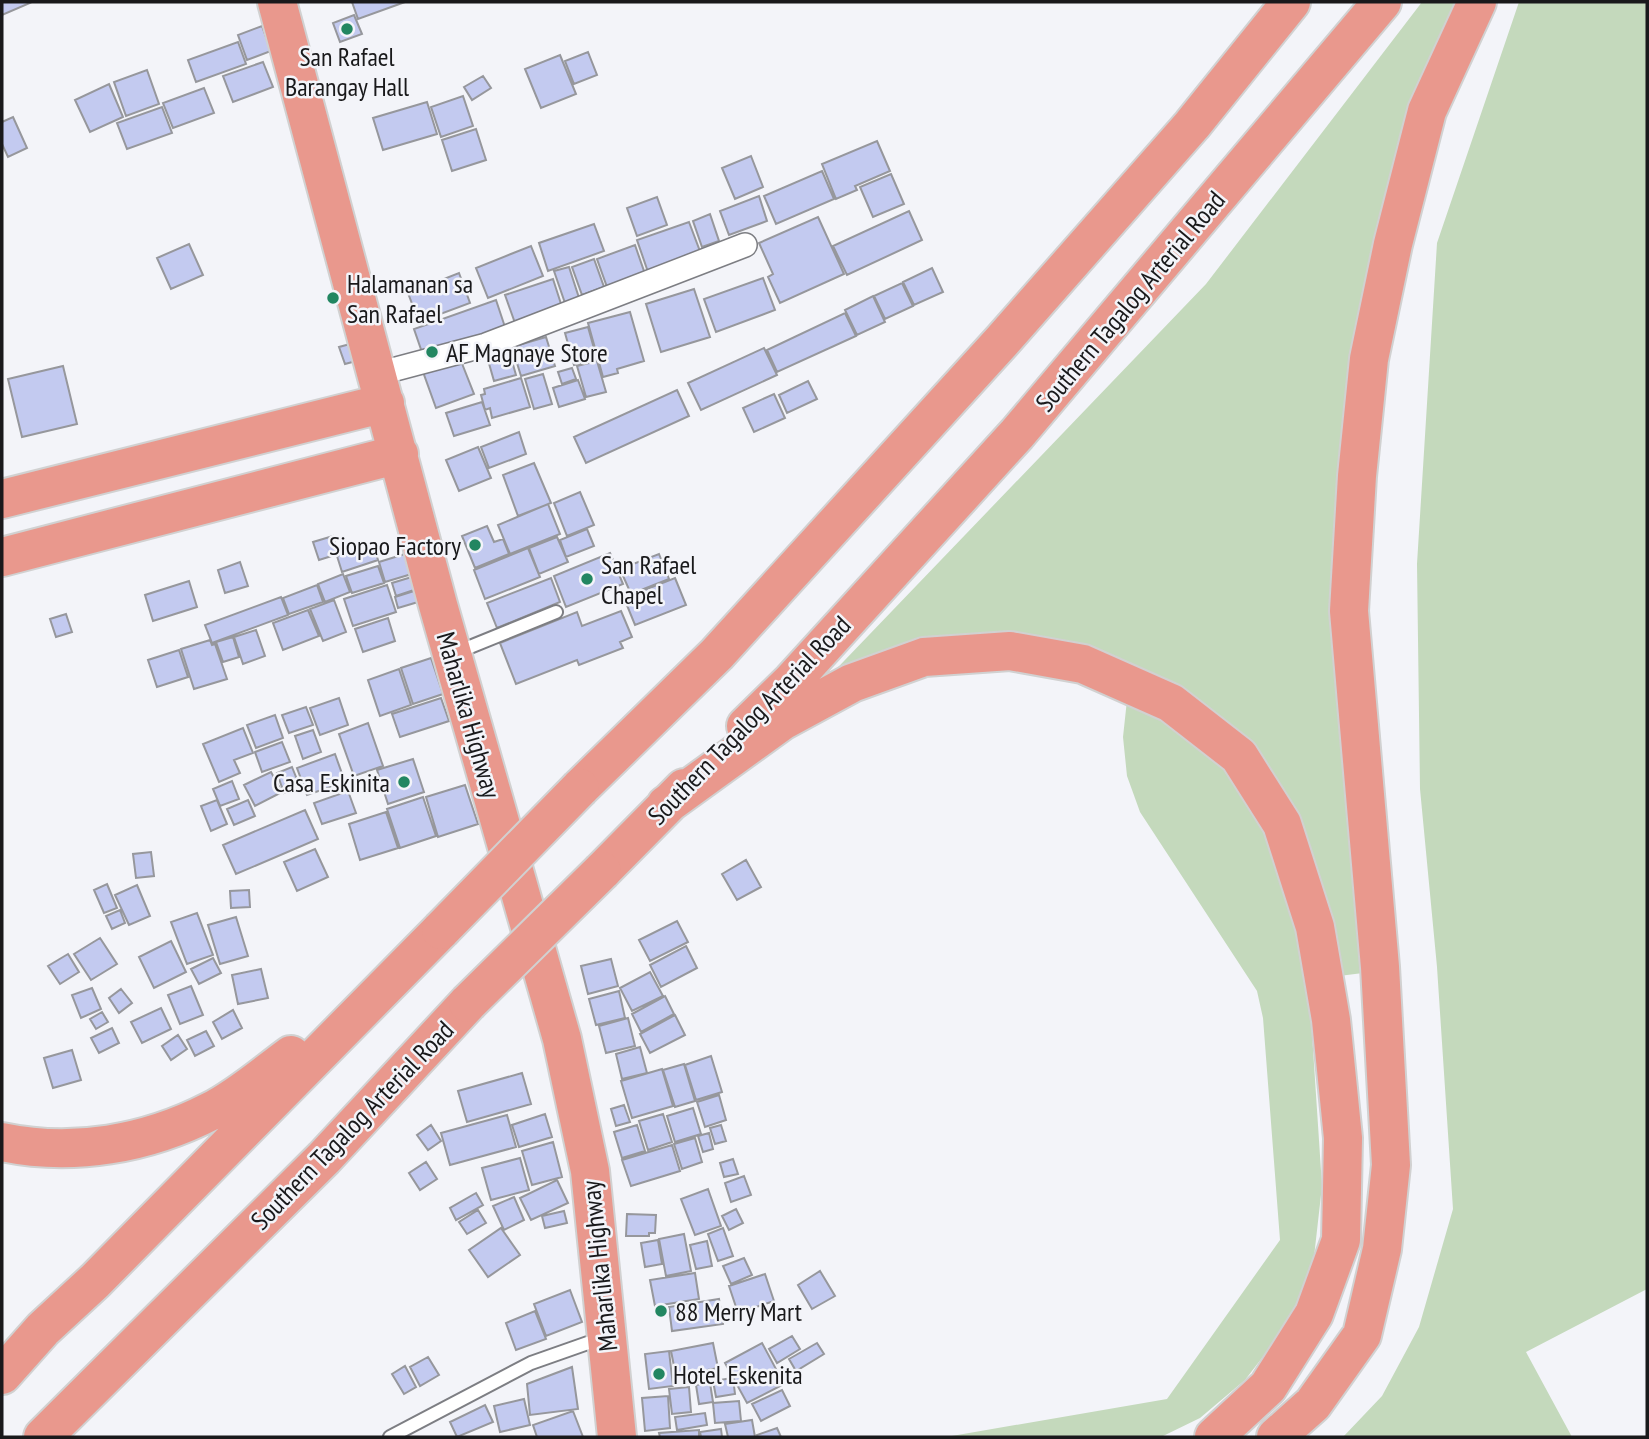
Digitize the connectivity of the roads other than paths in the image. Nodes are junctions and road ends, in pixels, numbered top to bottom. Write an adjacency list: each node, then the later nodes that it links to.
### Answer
1 (277, 2): 6 (highway, Maharlika Highway)
2 (1291, 2): 13 (highway, bridge)
3 (1382, 2): 12 (highway, Southern Tagalog Arterial Road)
4 (1477, 2): 21 (highway)
5 (745, 245): 6 (street)
6 (381, 389): 7 (highway, Maharlika Highway); 8 (highway)
7 (399, 454): 9 (highway); 11 (highway, Maharlika Highway)
8 (2, 499)
9 (2, 557)
10 (556, 612): 11 (lane)
11 (452, 654): 15 (highway, Maharlika Highway)
12 (666, 805): 17 (highway, Southern Tagalog Arterial Road, bridge); 20 (highway)
13 (379, 994): 14 (highway); 16 (highway)
14 (2, 1142)
15 (606, 1337): 18 (lane); 19 (highway, Maharlika Highway)
16 (11, 1364)
17 (43, 1437)
18 (390, 1437)
19 (617, 1437)
20 (1214, 1437)
21 (1276, 1437)

